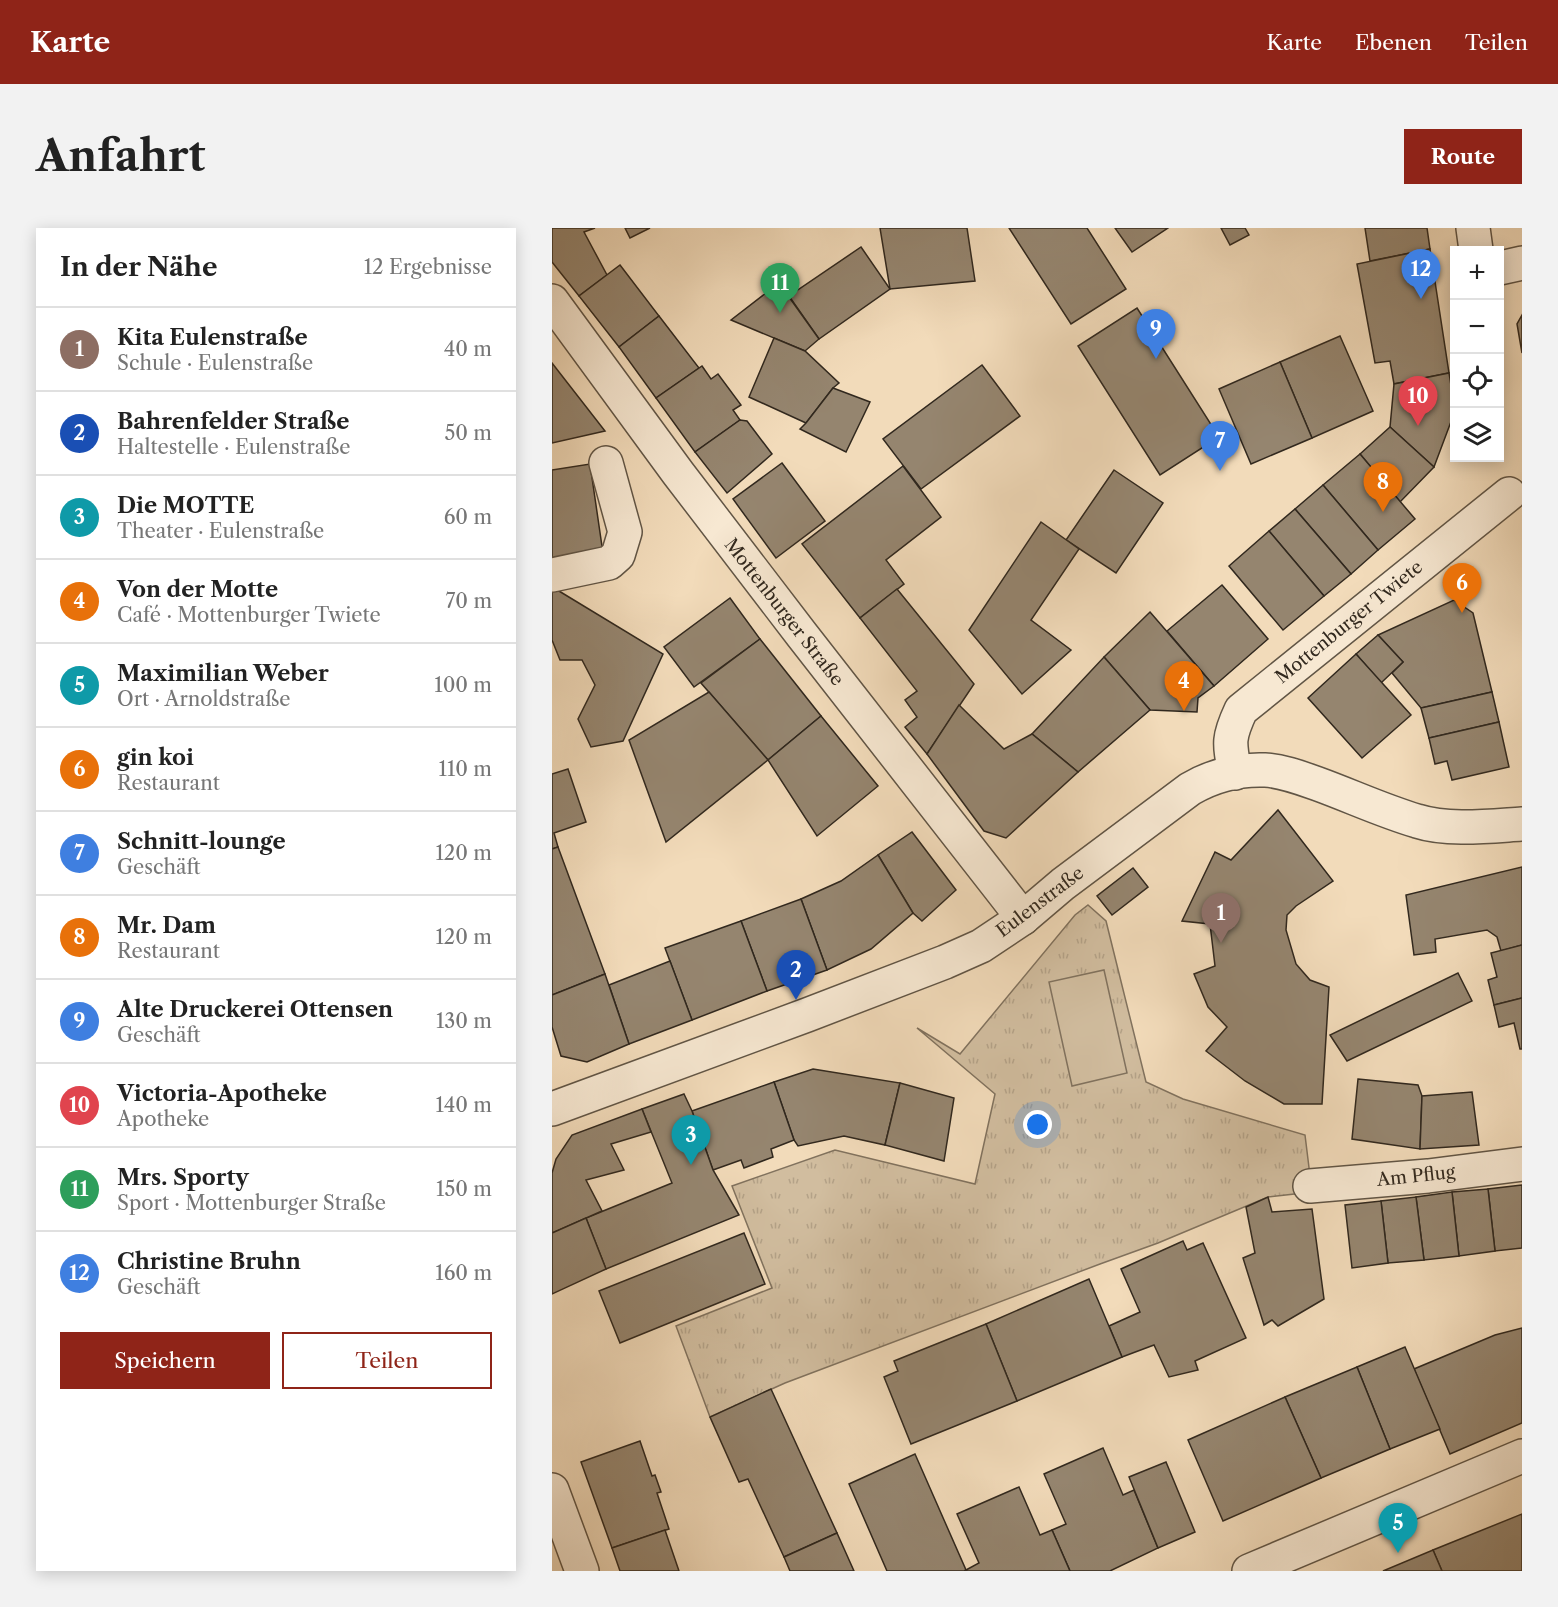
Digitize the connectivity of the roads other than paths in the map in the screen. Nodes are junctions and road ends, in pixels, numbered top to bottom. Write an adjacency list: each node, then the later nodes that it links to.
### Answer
1 (1473, 228): 2 (street)
2 (1475, 246)
3 (1522, 263): 4 (street)
4 (1504, 267)
5 (552, 302): 11 (street, Mottenburger Straße)
6 (606, 464): 8 (street)
7 (1509, 494): 9 (street, Mottenburger Twiete)
8 (552, 575)
9 (1235, 773): 10 (street, Eulenstraße); 11 (street, Eulenstraße)
10 (1522, 824)
11 (1023, 918): 12 (street, Eulenstraße)
12 (552, 1108)
13 (1522, 1164): 14 (street, Am Pflug)
14 (1310, 1186)
15 (1522, 1456): 18 (street)
16 (552, 1490): 17 (street)
17 (582, 1571)
18 (1249, 1571)

